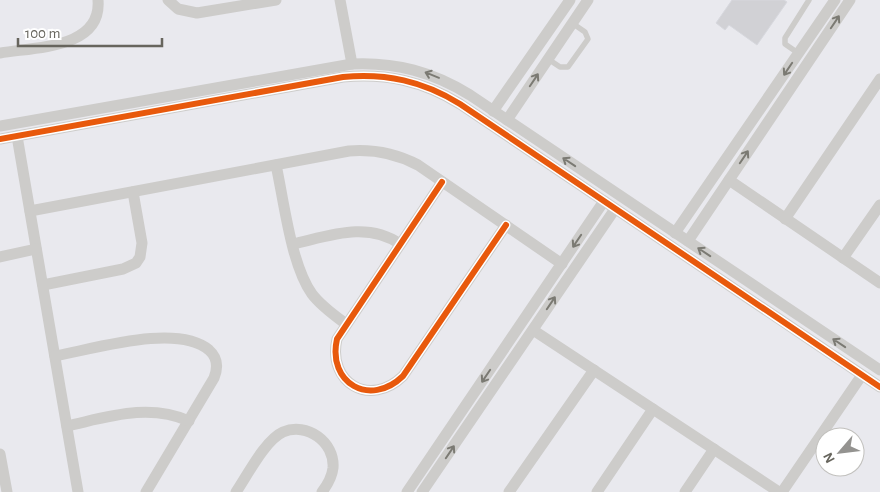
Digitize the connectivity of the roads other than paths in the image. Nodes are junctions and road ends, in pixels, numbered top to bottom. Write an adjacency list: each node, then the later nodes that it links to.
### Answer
1 (98, 0): 11 (street)
2 (168, 0): 3 (street)
3 (276, 0)
4 (340, 0): 14 (street)
5 (570, 0): 16 (street)
6 (588, 0): 10 (street)
7 (809, 0): 12 (lane)
8 (835, 0): 12 (street)
9 (850, 0): 22 (street, one-way to 9)
10 (572, 24): 13 (street); 13 (lane)
11 (0, 53)
12 (798, 53): 31 (street, one-way to 31)
13 (548, 59): 17 (street, one-way to 13)
14 (352, 64): 16 (street, one-way to 14); 18 (street)
15 (880, 79): 29 (street)
16 (493, 111): 17 (street)
17 (507, 120): 31 (street, one-way to 17)
18 (0, 126)
19 (17, 136): 20 (street); 25 (street); 28 (street)
20 (0, 139)
21 (276, 165): 23 (street); 24 (street); 33 (street)
22 (729, 180): 29 (street); 32 (street)
23 (442, 182): 30 (street); 34 (street)
24 (133, 192): 28 (street); 40 (street)
25 (604, 201): 27 (street); 38 (street, one-way to 38)
26 (880, 205): 37 (street)
27 (615, 209): 42 (street, one-way to 27); 46 (street)
28 (30, 211): 35 (street)
29 (785, 219): 37 (street)
30 (506, 225): 38 (street); 41 (street)
31 (675, 233): 32 (street)
32 (688, 241): 45 (street, one-way to 32)
33 (293, 244): 34 (street); 41 (street)
34 (400, 244): 41 (street)
35 (36, 249): 36 (street); 40 (street)
36 (0, 257)
37 (843, 258): 39 (street)
38 (562, 264): 51 (street, one-way to 51)
39 (880, 283)
40 (43, 285): 43 (street)
41 (346, 324)
42 (532, 330): 44 (street); 52 (street)
43 (55, 356): 49 (street); 50 (street)
44 (594, 370): 48 (street); 62 (street)
45 (880, 370)
46 (862, 375): 47 (street); 65 (street)
47 (880, 387)
48 (653, 409): 53 (street); 63 (street)
49 (189, 421): 50 (street); 57 (street)
50 (67, 426): 56 (street)
51 (449, 430): 52 (street); 60 (street)
52 (460, 436): 61 (street, one-way to 52)
53 (714, 449): 64 (street); 65 (street)
54 (0, 454): 55 (street)
55 (7, 492)
56 (78, 492)
57 (146, 492)
58 (236, 492): 59 (street)
59 (322, 492)
60 (407, 492)
61 (422, 492)
62 (509, 492)
63 (597, 492)
64 (685, 492)
65 (780, 492)

